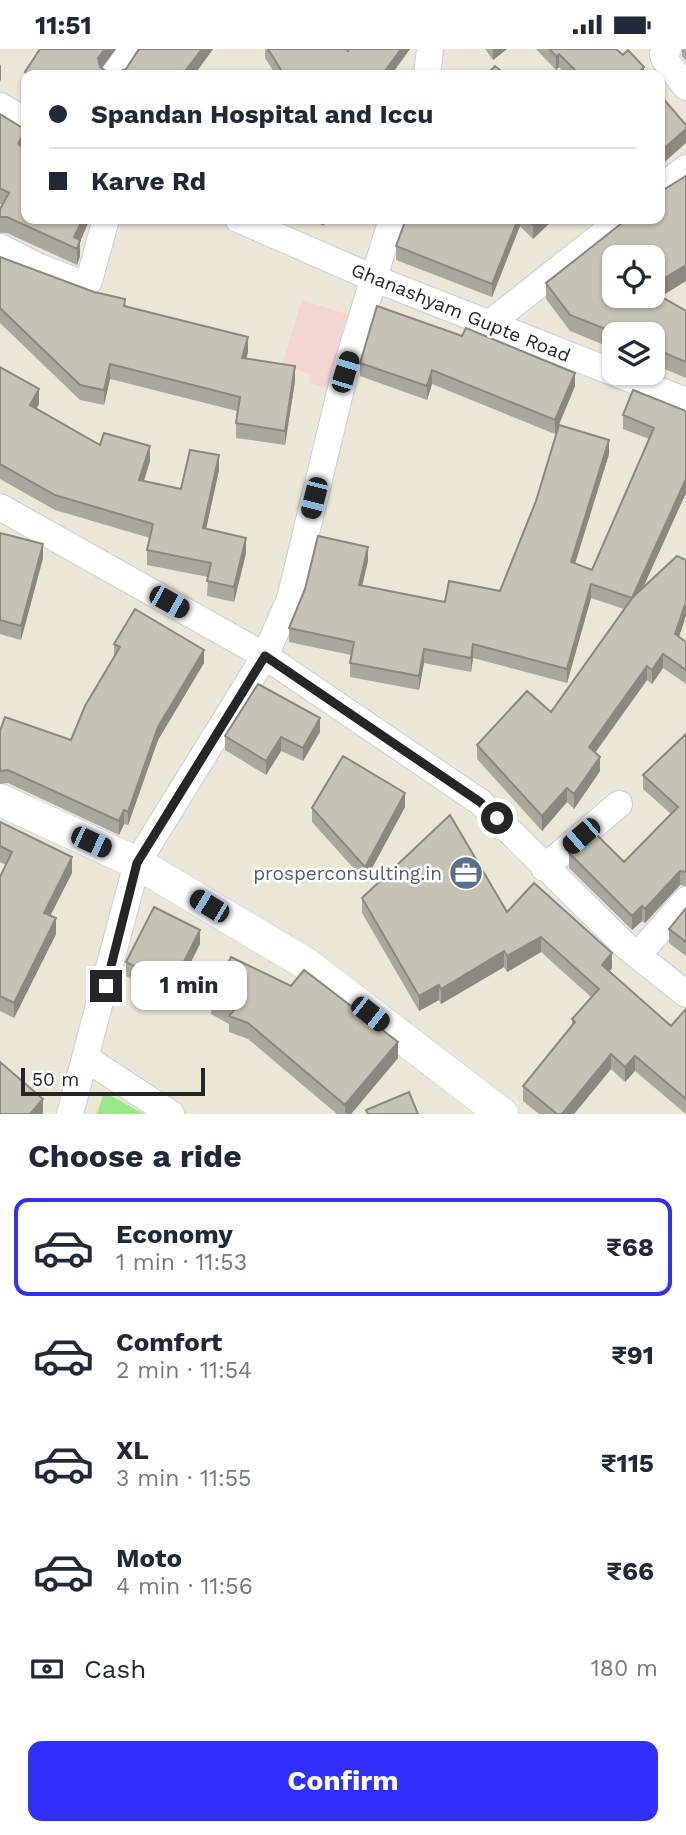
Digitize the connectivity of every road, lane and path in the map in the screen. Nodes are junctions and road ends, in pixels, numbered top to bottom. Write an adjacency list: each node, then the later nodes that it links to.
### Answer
1 (132, 49): 4 (street)
2 (430, 49): 5 (street)
3 (668, 49): 6 (street)
4 (117, 70)
5 (428, 70)
6 (686, 87)
7 (0, 106): 8 (street)
8 (21, 118)
9 (686, 168): 10 (street)
10 (665, 185)
11 (105, 224): 15 (street)
12 (249, 224): 16 (street, Ghanashyam Gupte Road)
13 (390, 224): 16 (street)
14 (616, 224): 17 (street)
15 (0, 247)
16 (373, 278): 17 (street, Ghanashyam Gupte Road); 20 (street)
17 (488, 324): 18 (street, Ghanashyam Gupte Road)
18 (686, 401)
19 (0, 507): 20 (street)
20 (265, 656): 23 (street); 24 (street)
21 (0, 800): 23 (street)
22 (619, 804): 24 (street)
23 (137, 863): 28 (street); 29 (street)
24 (544, 868): 26 (street)
25 (686, 900): 26 (street)
26 (638, 955): 27 (street)
27 (686, 994)
28 (87, 1059): 30 (street); 31 (street)
29 (488, 1109)
30 (70, 1114)
31 (171, 1114)

